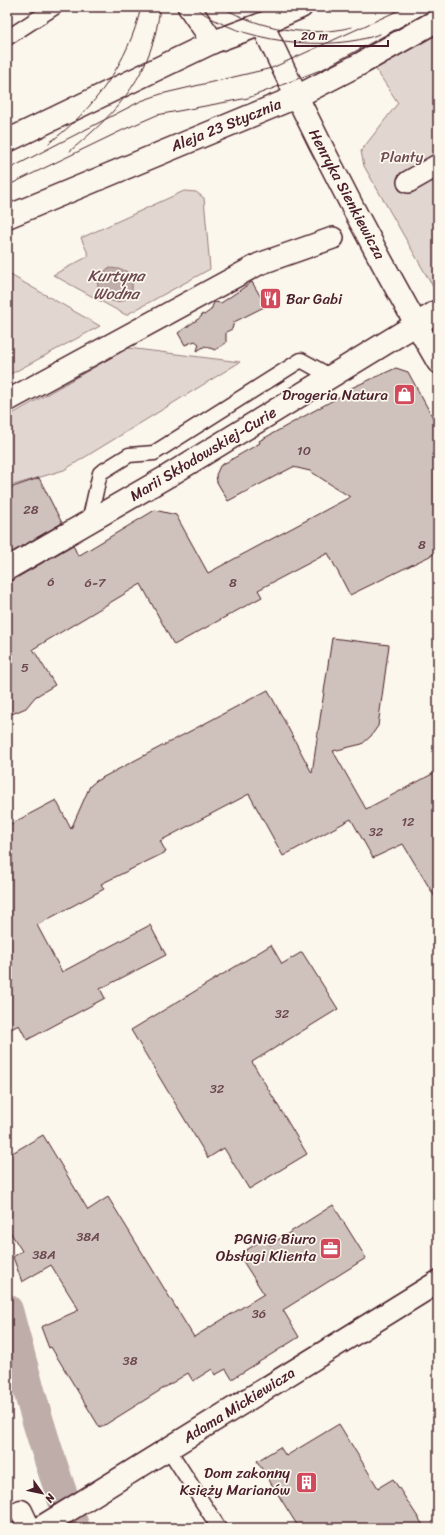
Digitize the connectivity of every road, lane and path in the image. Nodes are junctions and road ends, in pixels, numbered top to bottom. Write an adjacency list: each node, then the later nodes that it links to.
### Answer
1 (55, 7): 6 (lane)
2 (189, 7): 7 (street)
3 (301, 7): 5 (street)
4 (438, 20): 8 (street, Aleja 23 Stycznia)
5 (262, 24): 7 (street); 8 (street, Henryka Sienkiewicza)
6 (7, 38)
7 (213, 42): 9 (street)
8 (296, 97): 12 (street, Aleja 23 Stycznia); 15 (street, Henryka Sienkiewicza)
9 (7, 141)
10 (438, 165): 11 (street)
11 (408, 182)
12 (7, 217)
13 (333, 238): 18 (street)
14 (438, 311): 15 (street, Marii Skłodowskiej-Curie)
15 (416, 324): 16 (street, Henryka Sienkiewicza); 17 (street, Marii Skłodowskiej-Curie)
16 (438, 362)
17 (330, 376): 19 (street, Marii Skłodowskiej-Curie); 19 (lane)
18 (7, 401)
19 (89, 522): 20 (street, Marii Skłodowskiej-Curie)
20 (7, 569)
21 (438, 1282): 22 (street, Adama Mickiewicza)
22 (169, 1450): 23 (street, Adama Mickiewicza); 24 (lane)
23 (35, 1522)
24 (219, 1528)

